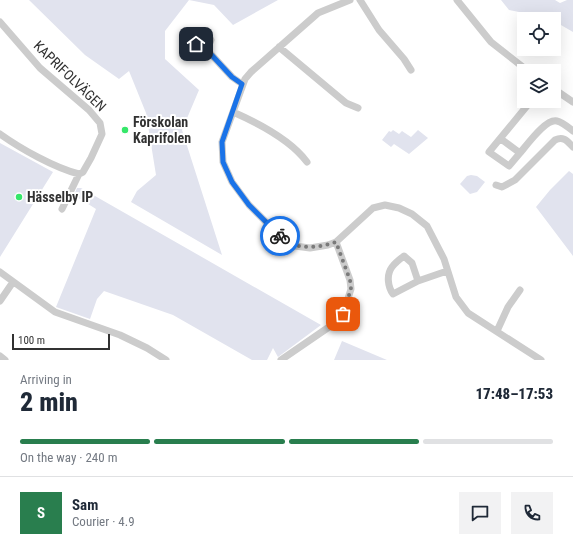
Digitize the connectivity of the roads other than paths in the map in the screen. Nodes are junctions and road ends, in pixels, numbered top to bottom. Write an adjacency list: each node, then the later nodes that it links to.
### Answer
1 (350, 0): 5 (street)
2 (360, 0): 8 (street)
3 (457, 0): 7 (street)
4 (0, 22): 21 (street, KAPRIFOLVÄGEN)
5 (280, 47): 9 (street); 12 (street)
6 (207, 50): 9 (street)
7 (519, 64)
8 (411, 70)
9 (242, 84): 14 (street)
10 (561, 94): 11 (street)
11 (573, 102)
12 (358, 108)
13 (525, 108): 17 (street)
14 (233, 112): 20 (street); 24 (street)
15 (573, 130): 19 (street)
16 (0, 134): 21 (street)
17 (501, 139): 19 (street); 19 (street)
18 (573, 147): 22 (street)
19 (520, 153)
20 (307, 162)
21 (79, 174): 23 (street, KAPRIFOLVÄGEN)
22 (496, 185)
23 (62, 209)
24 (336, 242): 25 (street); 35 (street)
25 (448, 271): 27 (street); 31 (street)
26 (0, 272): 28 (street)
27 (418, 281): 27 (street)
28 (13, 282): 30 (street); 34 (street)
29 (520, 290): 31 (street)
30 (0, 301)
31 (497, 331): 36 (street)
32 (0, 356): 33 (street)
33 (5, 360)
34 (166, 360)
35 (282, 360)
36 (542, 360)

